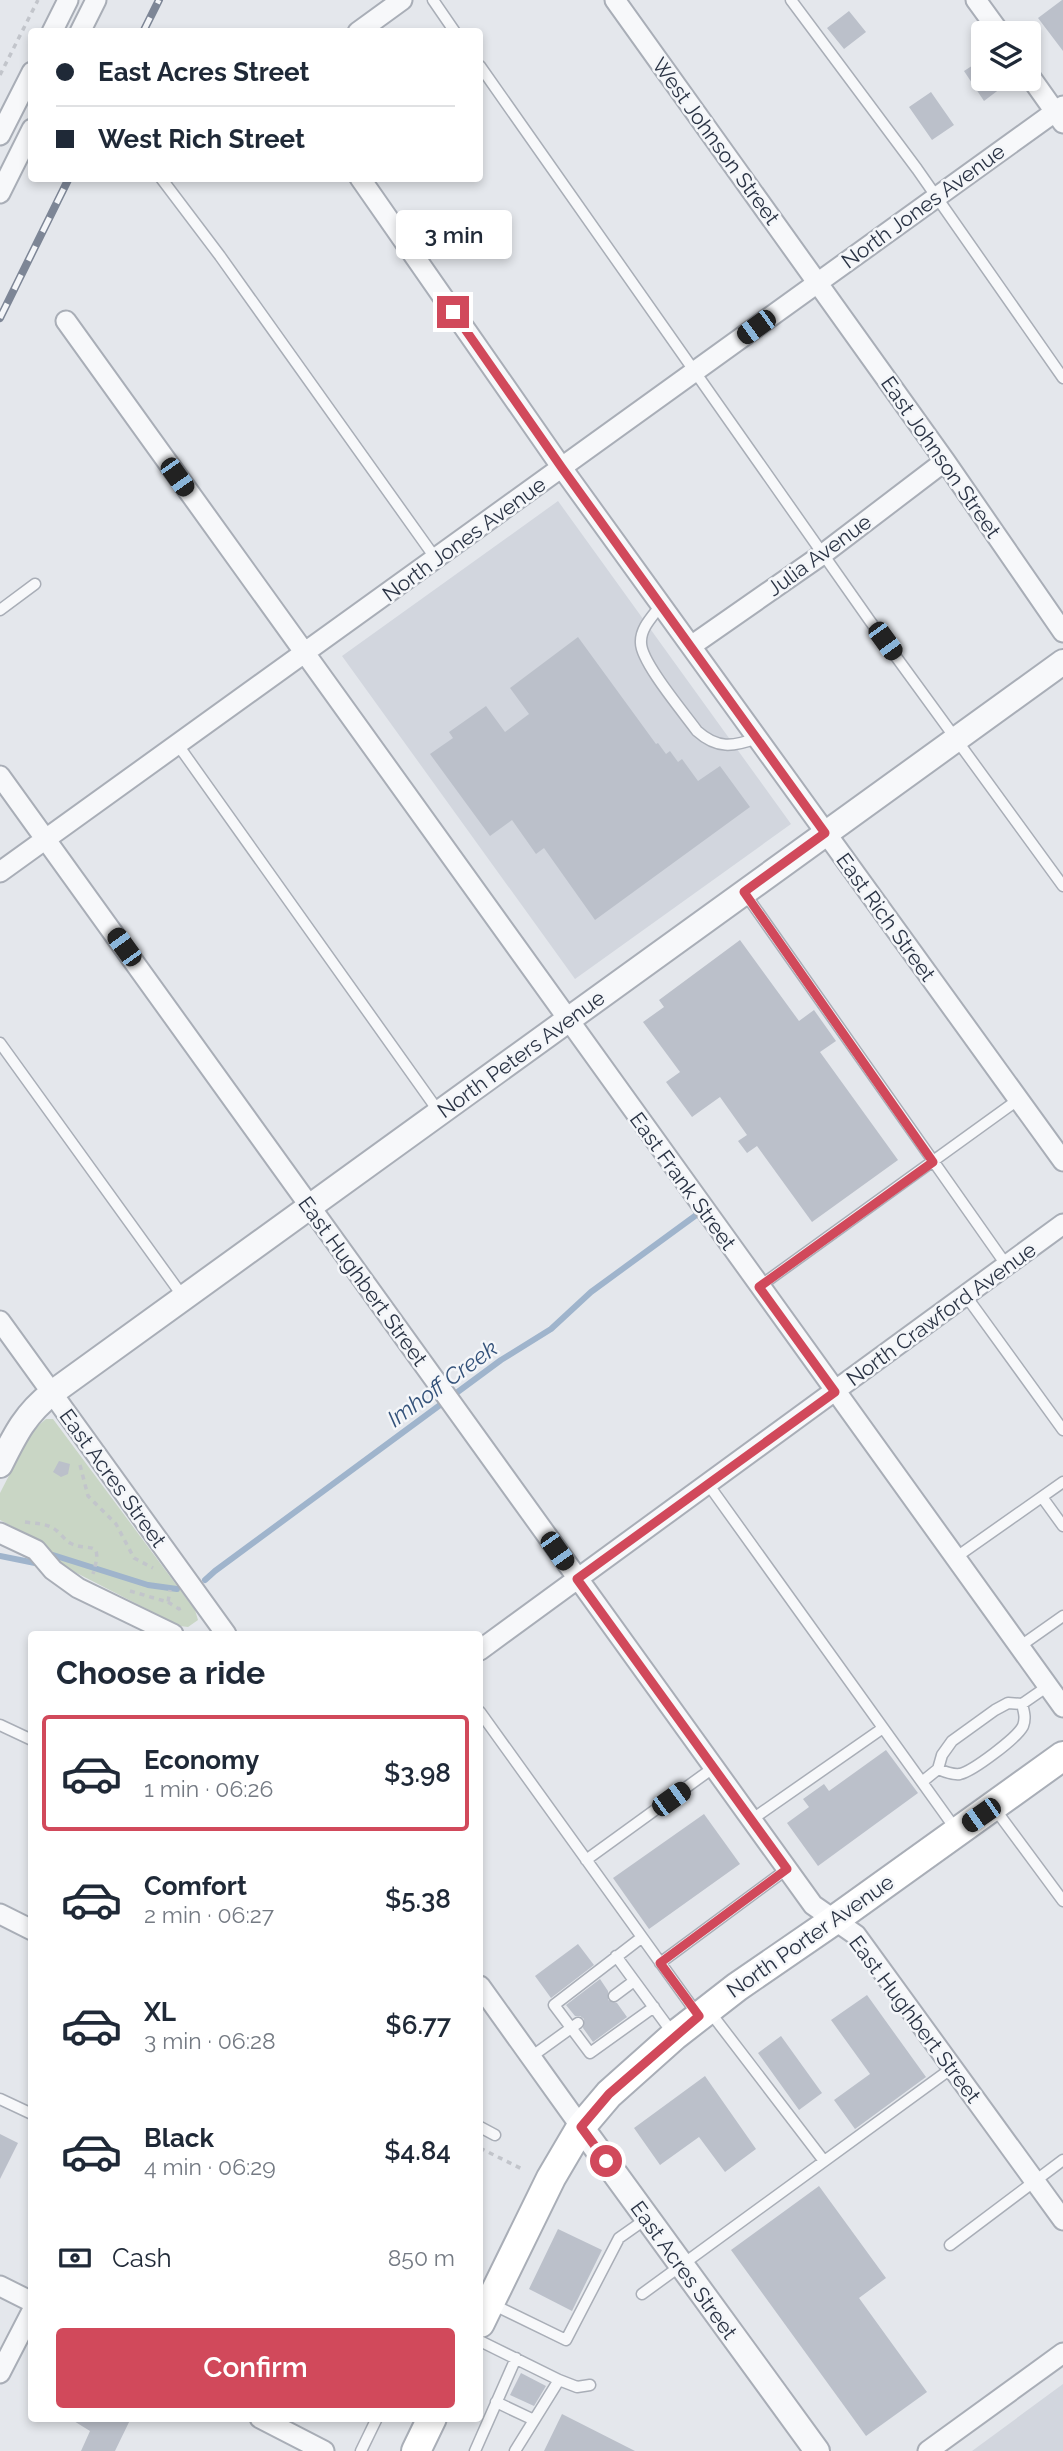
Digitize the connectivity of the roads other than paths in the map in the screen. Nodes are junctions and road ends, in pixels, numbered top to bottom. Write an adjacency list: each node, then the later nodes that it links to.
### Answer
1 (68, 0): 9 (street)
2 (96, 0): 10 (street)
3 (402, 0): 11 (street)
4 (433, 0): 12 (lane)
5 (615, 0): 23 (street, West Johnson Street)
6 (791, 0): 22 (lane)
7 (976, 0): 8 (street)
8 (991, 21)
9 (54, 28)
10 (82, 28)
11 (364, 28)
12 (452, 28)
13 (483, 70): 25 (lane)
14 (28, 80): 17 (street)
15 (1041, 90): 16 (street)
16 (1060, 114): 22 (street, North Jones Avenue)
17 (0, 135)
18 (28, 138): 21 (street)
19 (164, 182): 30 (lane)
20 (363, 182): 28 (street, East Rich Street)
21 (0, 193)
22 (936, 197): 23 (street, North Jones Avenue); 26 (lane)
23 (817, 282): 25 (street, North Jones Avenue); 27 (street, East Johnson Street)
24 (66, 321): 36 (street, East Frank Street)
25 (695, 372): 28 (street, North Jones Avenue); 29 (lane)
26 (1063, 378)
27 (945, 461): 29 (street, Julia Avenue); 34 (street, East Johnson Street)
28 (562, 468): 30 (street, North Jones Avenue); 32 (street, East Rich Street)
29 (823, 554): 35 (street, Julia Avenue); 39 (lane)
30 (436, 559): 36 (street, North Jones Avenue)
31 (35, 584): 33 (lane)
32 (662, 605): 35 (street, East Rich Street); 38 (lane)
33 (0, 610)
34 (1063, 632)
35 (691, 646): 38 (street, East Rich Street)
36 (303, 654): 40 (street, North Jones Avenue); 47 (street, East Frank Street)
37 (1063, 662): 39 (street, North Peters Avenue)
38 (757, 738): 42 (street, East Rich Street)
39 (956, 739): 42 (street, North Peters Avenue); 45 (lane)
40 (178, 744): 43 (street, North Jones Avenue); 50 (lane)
41 (0, 776): 43 (street, East Hughbert Street)
42 (825, 833): 46 (street, North Peters Avenue); 49 (street, East Rich Street)
43 (46, 839): 44 (street, North Jones Avenue); 53 (street, East Hughbert Street)
44 (0, 872)
45 (1063, 886)
46 (744, 892): 47 (street, North Peters Avenue); 52 (lane)
47 (567, 1020): 50 (street, North Peters Avenue); 56 (street, East Frank Street)
48 (0, 1043): 58 (lane)
49 (1019, 1100): 51 (street, East Rich Street); 52 (lane)
50 (440, 1113): 53 (street, North Peters Avenue)
51 (1063, 1161)
52 (933, 1162): 55 (lane); 56 (lane)
53 (310, 1207): 58 (street, North Peters Avenue); 71 (street, East Hughbert Street)
54 (1063, 1224): 55 (street, North Crawford Avenue)
55 (1007, 1266): 57 (street, North Crawford Avenue)
56 (759, 1287): 61 (street, East Frank Street)
57 (966, 1296): 61 (street, North Crawford Avenue); 63 (lane)
58 (184, 1298): 62 (street, North Peters Avenue)
59 (0, 1321): 60 (street, East Acres Street)
60 (7, 1341): 62 (street, East Acres Street)
61 (835, 1392): 66 (street, North Crawford Avenue); 70 (street, East Frank Street)
62 (52, 1393): 64 (street, North Peters Avenue); 74 (street, East Acres Street)
63 (1063, 1430)
64 (0, 1465)
65 (1063, 1482): 67 (lane)
66 (708, 1485): 71 (street, North Crawford Avenue); 82 (lane)
67 (1042, 1497): 68 (lane); 70 (lane)
68 (1063, 1526)
69 (0, 1533): 73 (street)
70 (955, 1558): 75 (street, East Frank Street)
71 (577, 1579): 76 (street, North Crawford Avenue); 85 (street, East Hughbert Street)
72 (1063, 1616): 75 (lane)
73 (167, 1631)
74 (224, 1631)
75 (1019, 1647): 77 (street, East Frank Street)
76 (483, 1648)
77 (1048, 1686): 78 (lane); 79 (street, East Frank Street)
78 (1022, 1704): 86 (lane); 86 (lane)
79 (1063, 1707)
80 (483, 1716): 91 (lane)
81 (0, 1725): 83 (lane)
82 (883, 1728): 87 (lane); 89 (lane)
83 (28, 1739)
84 (1063, 1756): 88 (main road, North Porter Avenue)
85 (713, 1768): 89 (street, East Hughbert Street); 91 (lane)
86 (938, 1769): 87 (lane)
87 (922, 1782): 90 (lane)
88 (993, 1806): 90 (main road, North Porter Avenue); 93 (lane)
89 (751, 1820): 92 (street, East Hughbert Street)
90 (957, 1832): 95 (main road, North Porter Avenue)
91 (586, 1860): 97 (lane)
92 (787, 1869): 95 (street, East Hughbert Street); 99 (lane)
93 (1063, 1901)
94 (0, 1914): 96 (street)
95 (834, 1921): 104 (main road, North Porter Avenue); 108 (street, East Hughbert Street)
96 (28, 1928)
97 (641, 1938): 98 (lane); 99 (lane)
98 (616, 1956): 100 (lane); 105 (lane)
99 (660, 1963): 104 (lane)
100 (634, 1981): 102 (lane); 103 (lane)
101 (483, 1990): 107 (street, East Acres Street)
102 (614, 1996)
103 (653, 2007): 105 (lane); 106 (lane)
104 (703, 2012): 106 (main road, North Porter Avenue); 115 (lane)
105 (575, 2026): 107 (lane)
106 (674, 2036): 111 (main road, North Porter Avenue)
107 (531, 2057): 111 (street, East Acres Street)
108 (952, 2068): 115 (lane); 116 (street, East Hughbert Street)
109 (0, 2099): 110 (lane)
110 (28, 2113)
111 (581, 2127): 117 (street, East Acres Street); 124 (main road, North Porter Avenue)
112 (483, 2129): 113 (lane)
113 (495, 2135)
114 (1063, 2160): 116 (lane)
115 (824, 2161): 120 (lane)
116 (1034, 2181): 118 (street, East Hughbert Street); 119 (lane)
117 (647, 2219): 120 (street, East Acres Street); 124 (lane)
118 (1063, 2220)
119 (950, 2245)
120 (681, 2265): 122 (lane); 142 (street, East Acres Street)
121 (0, 2286): 123 (street)
122 (642, 2294)
123 (28, 2300)
124 (484, 2313)
125 (28, 2319): 129 (street)
126 (483, 2342): 128 (lane)
127 (1063, 2353): 143 (street)
128 (516, 2358): 130 (lane); 132 (lane)
129 (0, 2373)
130 (559, 2380): 131 (lane); 133 (lane)
131 (590, 2385)
132 (496, 2402): 133 (lane); 140 (lane)
133 (534, 2420): 141 (lane)
134 (268, 2422): 137 (street)
135 (375, 2422): 138 (lane)
136 (430, 2422): 139 (main road)
137 (324, 2451)
138 (361, 2451)
139 (416, 2451)
140 (475, 2451)
141 (515, 2451)
142 (817, 2451)
143 (928, 2451)

